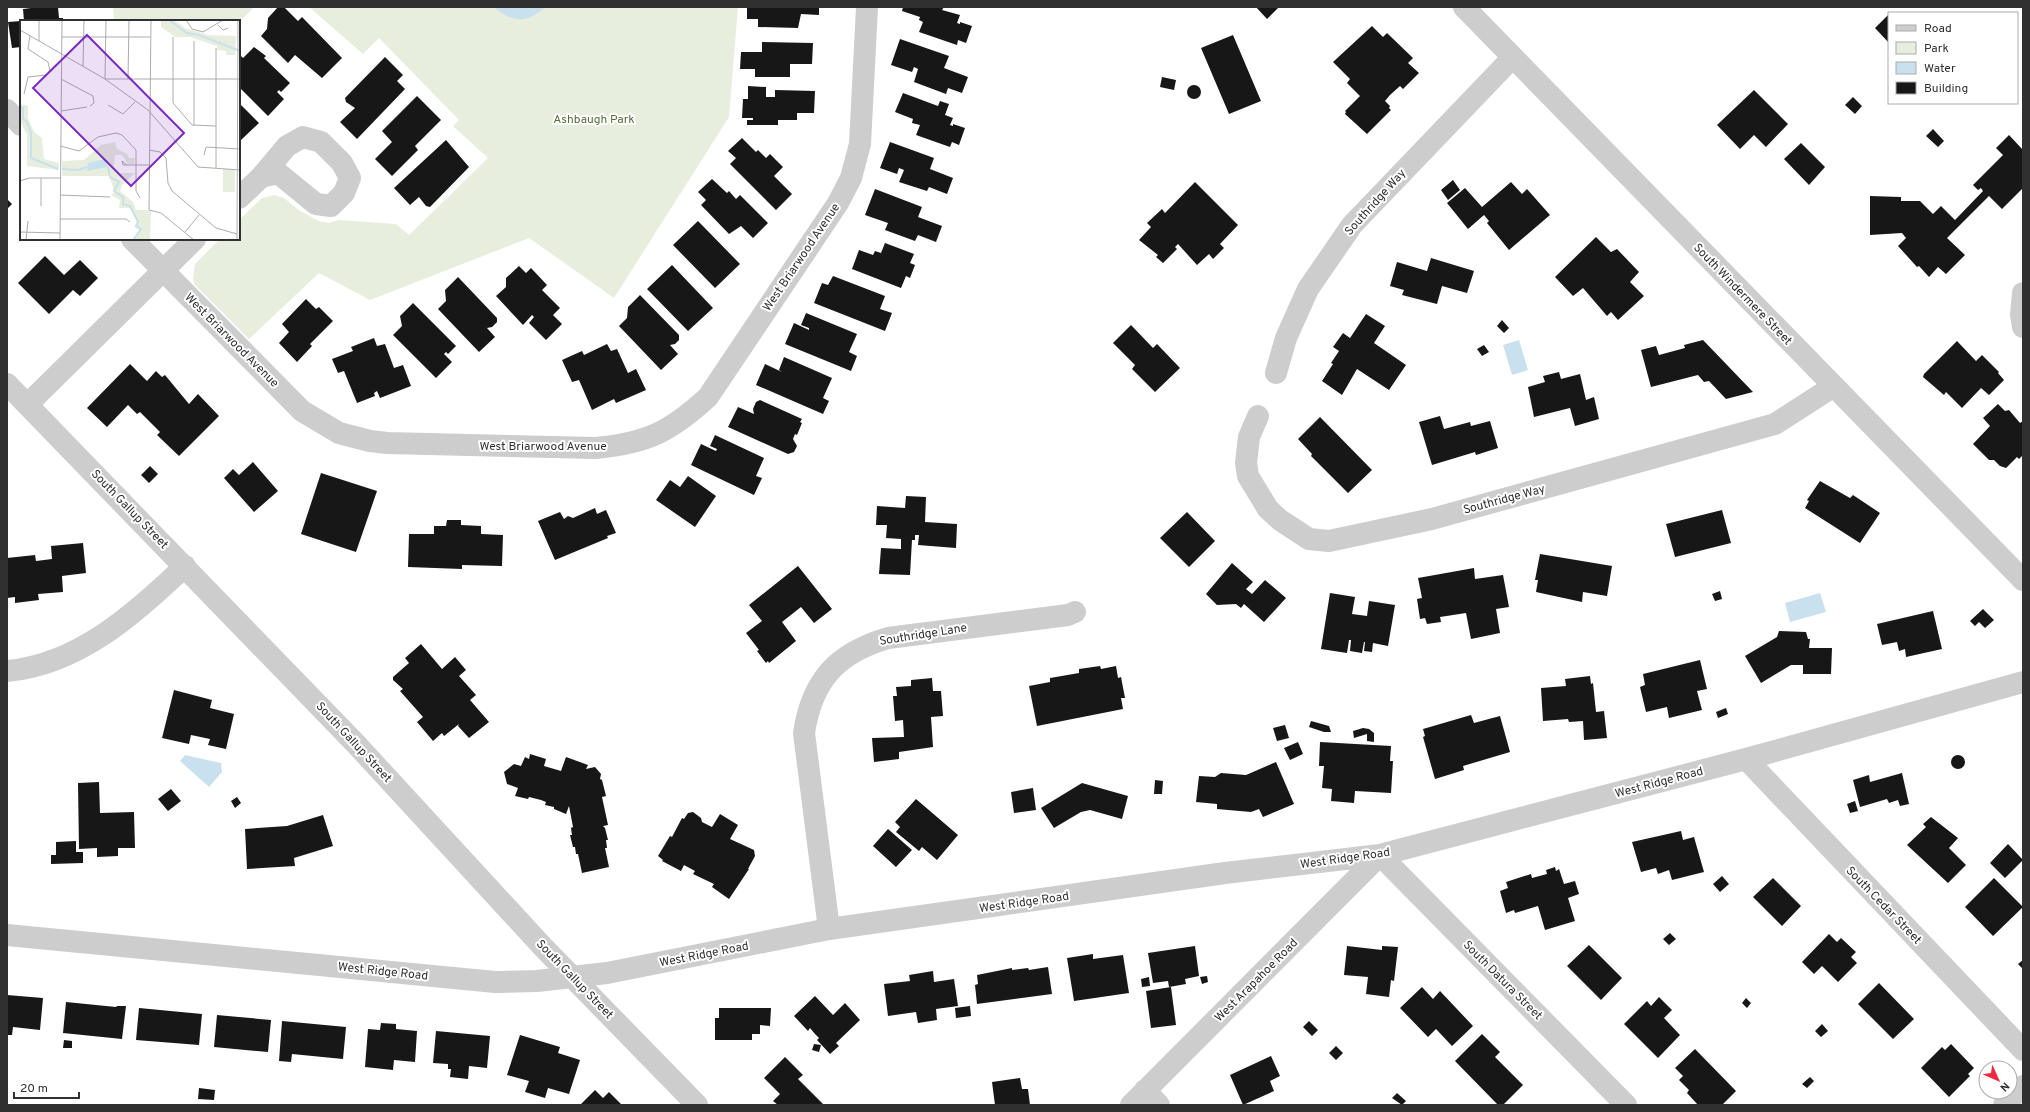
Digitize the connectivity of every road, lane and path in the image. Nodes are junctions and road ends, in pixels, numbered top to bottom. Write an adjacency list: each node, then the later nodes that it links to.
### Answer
1 (867, 7): 10 (street, West Briarwood Avenue)
2 (1464, 7): 3 (street, South Windermere Street)
3 (1513, 57): 13 (street, Southridge Way); 15 (street, South Windermere Street)
4 (7, 110): 5 (street)
5 (20, 124)
6 (261, 177): 7 (street)
7 (240, 197)
8 (133, 240): 10 (street, West Briarwood Avenue)
9 (194, 240): 10 (street)
10 (163, 270): 16 (street)
11 (2023, 293): 12 (street)
12 (2023, 327)
13 (1276, 373)
14 (7, 384): 16 (street, South Gallup Street)
15 (1834, 386): 17 (street, Southridge Way); 19 (street, South Windermere Street)
16 (28, 404): 18 (street, South Gallup Street)
17 (1258, 416)
18 (185, 566): 21 (street); 27 (street, South Gallup Street)
19 (2023, 580)
20 (1075, 612): 25 (street, Southridge Lane)
21 (7, 671)
22 (2023, 682): 23 (street, West Ridge Road)
23 (1746, 760): 24 (street, West Ridge Road); 28 (street, South Cedar Street)
24 (1380, 855): 25 (street, West Ridge Road); 30 (street, West Arapahoe Road); 32 (street, South Datura Street)
25 (829, 929): 27 (street, West Ridge Road)
26 (7, 935): 27 (street, West Ridge Road)
27 (573, 977): 31 (street, South Gallup Street)
28 (2023, 1050)
29 (2023, 1086): 33 (street)
30 (1145, 1100)
31 (697, 1105)
32 (1626, 1105)
33 (2004, 1105)

